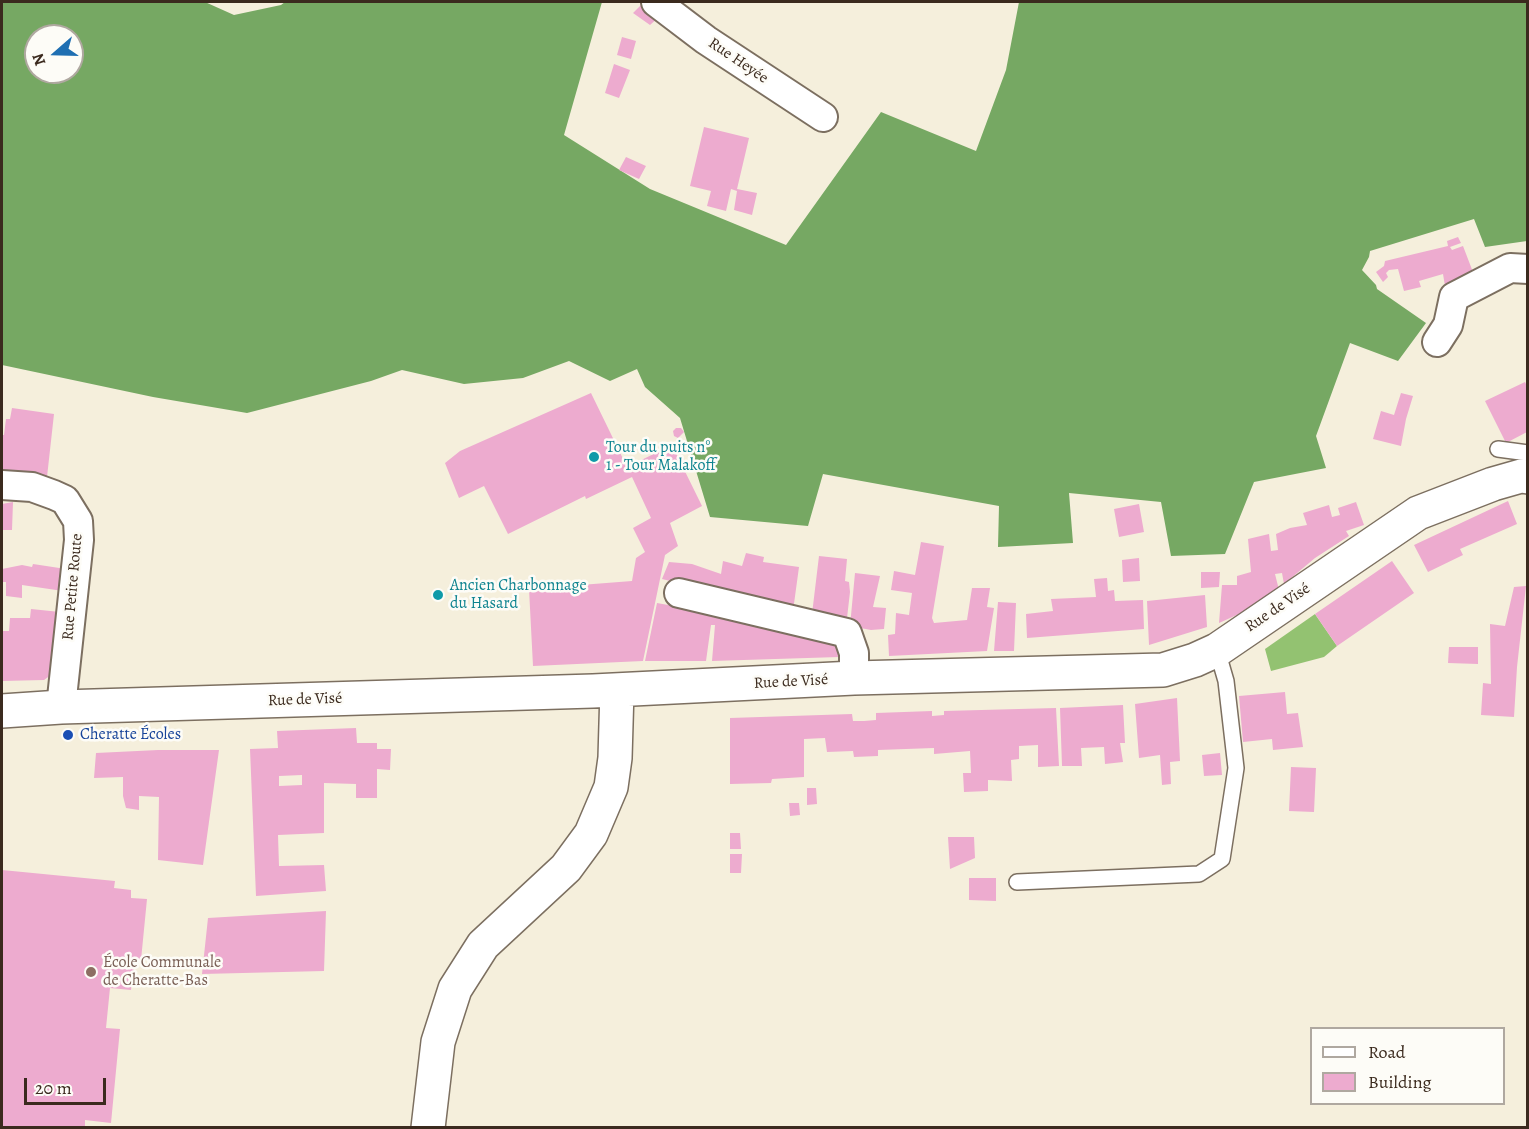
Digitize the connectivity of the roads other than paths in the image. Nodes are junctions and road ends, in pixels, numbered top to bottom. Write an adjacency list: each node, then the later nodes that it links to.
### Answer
1 (656, 2): 2 (street, Rue Heyée)
2 (823, 117)
3 (1527, 269): 4 (street)
4 (1437, 342)
5 (1498, 448): 6 (lane)
6 (1527, 453)
7 (1527, 477): 10 (street, Rue de Visé)
8 (2, 485): 13 (street, Rue Petite Route)
9 (679, 593): 11 (street)
10 (1217, 650): 11 (street, Rue de Visé); 15 (lane)
11 (854, 678): 12 (street, Rue de Visé)
12 (617, 690): 13 (street, Rue de Visé); 16 (street)
13 (61, 707): 14 (street, Rue de Visé)
14 (2, 711)
15 (1017, 882)
16 (428, 1128)

